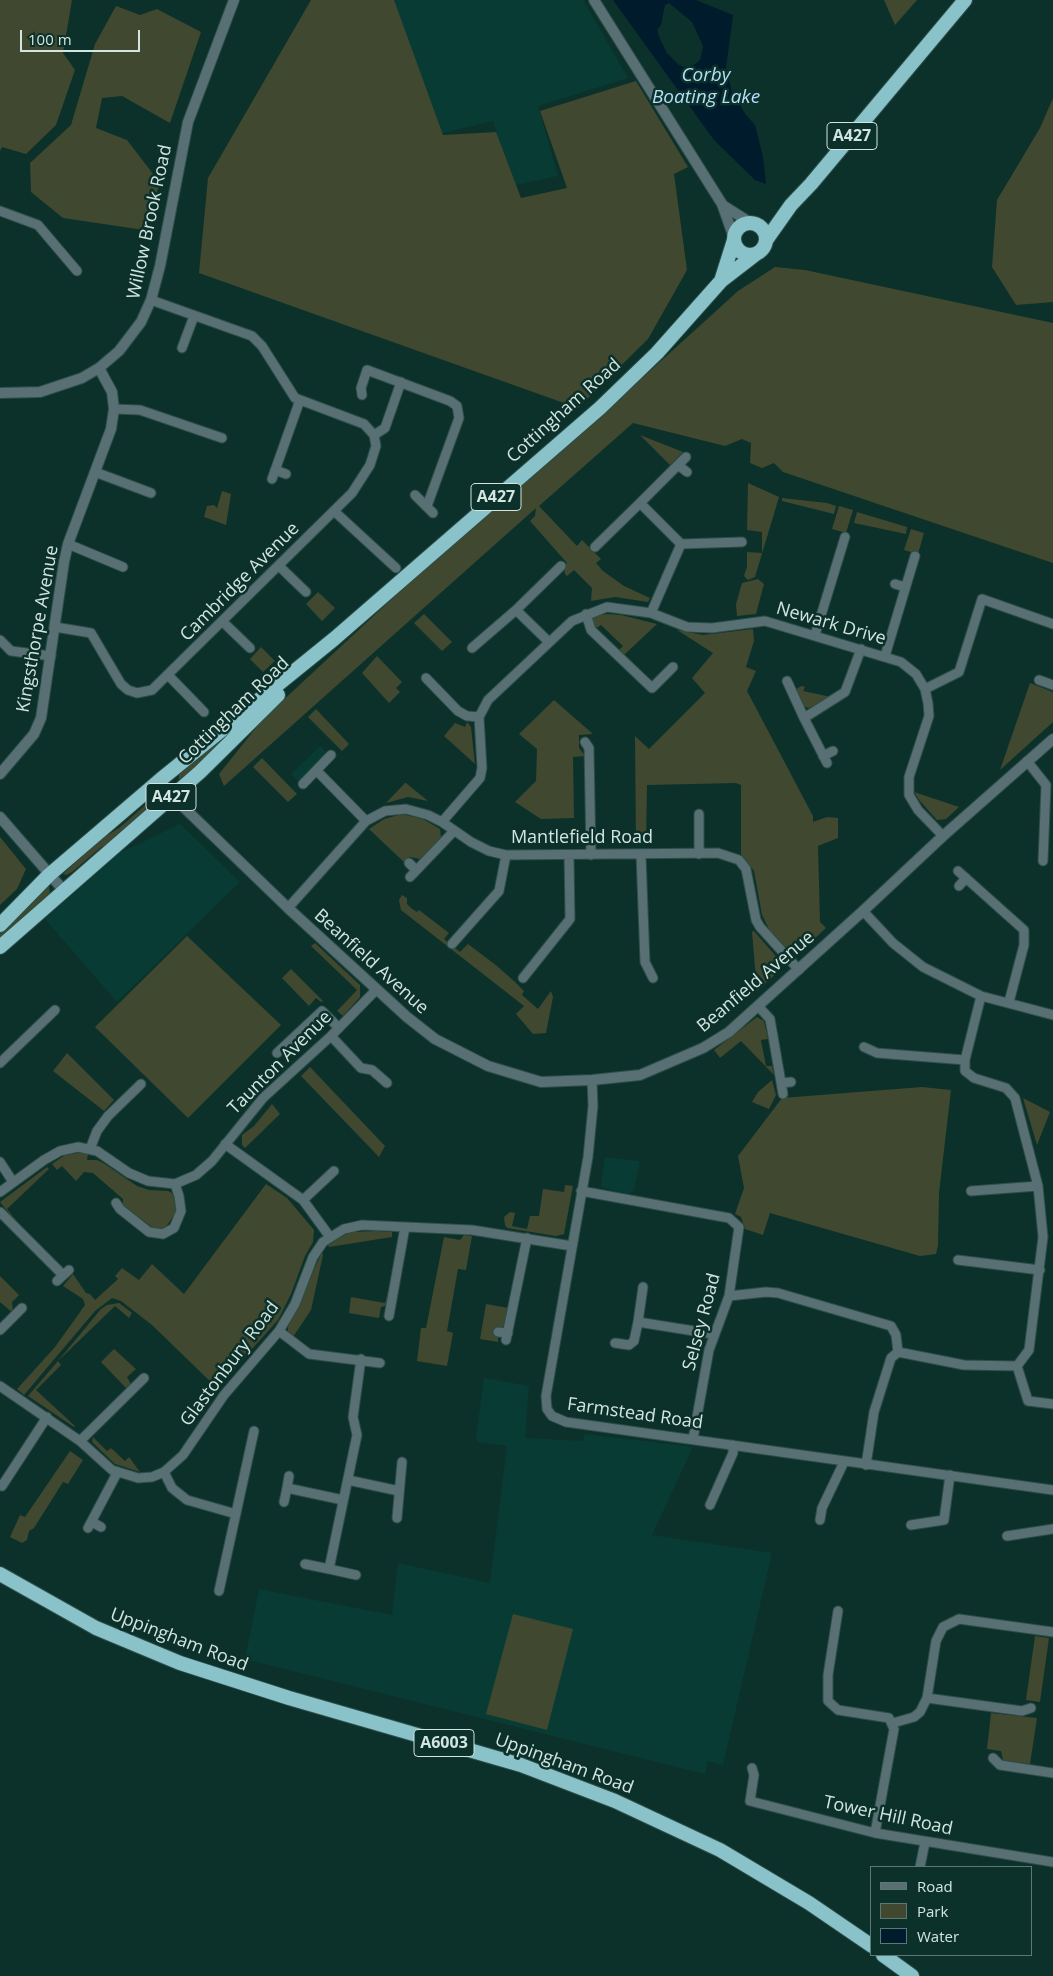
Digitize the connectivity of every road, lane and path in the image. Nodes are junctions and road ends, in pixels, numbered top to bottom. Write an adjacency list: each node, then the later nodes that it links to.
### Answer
1 (234, 0): 13 (street, Willow Brook Road)
2 (594, 0): 4 (street)
3 (965, 0): 5 (highway, A427)
4 (722, 204): 7 (street); 8 (street)
5 (792, 205): 7 (highway, A427); 9 (highway, A427)
6 (0, 211): 11 (street)
7 (752, 223): 8 (highway, A427); 9 (highway)
8 (734, 239): 10 (highway); 12 (highway, Cottingham Road / A427)
9 (766, 239): 10 (highway, A427)
10 (756, 254): 12 (highway, Cottingham Road / A427)
11 (76, 271)
12 (721, 281): 53 (highway, Cottingham Road / A427)
13 (152, 300): 14 (street); 16 (street, Willow Brook Road)
14 (194, 316): 15 (street); 20 (street)
15 (182, 348)
16 (99, 368): 18 (street, Willow Brook Road); 21 (street, Kingsthorpe Avenue)
17 (401, 382): 19 (street); 22 (street); 30 (street)
18 (0, 393)
19 (362, 395)
20 (300, 400): 22 (street); 28 (street)
21 (114, 409): 23 (street); 26 (street, Kingsthorpe Avenue)
22 (374, 435): 32 (street, Cambridge Avenue)
23 (222, 438)
24 (686, 457): 25 (street)
25 (678, 465): 27 (street); 31 (street)
26 (95, 472): 29 (street); 35 (street, Kingsthorpe Avenue)
27 (687, 472)
28 (286, 474)
29 (151, 493)
30 (415, 495)
31 (640, 503): 36 (street); 37 (street)
32 (334, 511): 39 (street, Cambridge Avenue); 41 (street)
33 (845, 537): 52 (street)
34 (742, 542): 36 (street)
35 (68, 544): 40 (street); 51 (street, Kingsthorpe Avenue)
36 (681, 544): 47 (street)
37 (595, 547)
38 (915, 556): 44 (street)
39 (279, 566): 45 (street); 49 (street, Cambridge Avenue)
40 (123, 567)
41 (396, 568)
42 (560, 571): 46 (street)
43 (895, 584): 44 (street)
44 (905, 587): 60 (street)
45 (306, 592)
46 (516, 610): 55 (street); 57 (street)
47 (651, 613): 48 (street, Newark Drive); 52 (street, Newark Drive)
48 (586, 614): 55 (street, Newark Drive); 61 (street)
49 (223, 622): 56 (street); 62 (street, Cambridge Avenue)
50 (1053, 624): 67 (street)
51 (55, 627): 59 (street, Kingsthorpe Avenue); 62 (street, Cambridge Avenue)
52 (815, 635): 58 (street, Newark Drive)
53 (334, 639): 78 (highway, Cottingham Road / A427); 80 (highway, Cottingham Road / A427)
54 (0, 640): 59 (street)
55 (549, 642): 69 (street, Newark Drive)
56 (250, 648)
57 (472, 648)
58 (862, 649): 60 (street, Newark Drive); 70 (street)
59 (51, 656): 77 (street, Kingsthorpe Avenue)
60 (884, 656): 67 (street, Newark Drive)
61 (673, 667)
62 (169, 676): 68 (street)
63 (426, 678): 69 (street)
64 (1039, 680): 66 (street)
65 (787, 681): 70 (street)
66 (1053, 685)
67 (926, 689): 86 (street)
68 (204, 712)
69 (479, 717): 84 (street)
70 (804, 718): 73 (street)
71 (1053, 739): 75 (street, Beanfield Avenue)
72 (585, 742): 90 (street)
73 (833, 751)
74 (332, 755): 76 (street)
75 (1027, 761): 86 (street, Beanfield Avenue); 92 (street)
76 (317, 771): 79 (street); 83 (street)
77 (0, 774)
78 (160, 780): 80 (street, Beanfield Avenue); 95 (highway, Cottingham Road / A427)
79 (303, 784)
80 (172, 796): 98 (highway, Cottingham Road / A427); 99 (street, Beanfield Avenue)
81 (699, 814): 87 (street)
82 (0, 817): 95 (street)
83 (366, 821): 84 (street, Mantlefield Road); 99 (street, Mantlefield Road)
84 (442, 822): 85 (street, Mantlefield Road)
85 (454, 831): 88 (street, Mantlefield Road); 93 (street)
86 (942, 836): 100 (street, Beanfield Avenue)
87 (699, 854): 91 (street, Mantlefield Road); 104 (street, Mantlefield Road)
88 (506, 855): 89 (street, Mantlefield Road); 102 (street)
89 (569, 855): 90 (street, Mantlefield Road); 105 (street)
90 (591, 855): 91 (street, Mantlefield Road)
91 (642, 855): 106 (street)
92 (1044, 861)
93 (409, 863)
94 (958, 871): 96 (street)
95 (49, 875): 98 (street); 101 (highway, Cottingham Road / A427)
96 (966, 878): 97 (street); 109 (street)
97 (959, 886)
98 (65, 892): 103 (highway, Cottingham Road / A427)
99 (288, 908): 107 (street, Beanfield Avenue)
100 (863, 911): 104 (street, Beanfield Avenue); 108 (street)
101 (0, 925)
102 (452, 944)
103 (0, 947)
104 (799, 970): 110 (street, Beanfield Avenue)
105 (523, 978)
106 (653, 978)
107 (376, 990): 113 (street, Taunton Avenue); 119 (street, Beanfield Avenue)
108 (981, 996): 109 (street); 117 (street)
109 (1009, 1002): 112 (street)
110 (758, 1006): 119 (street, Beanfield Avenue); 121 (street)
111 (55, 1010): 118 (street)
112 (1053, 1015)
113 (339, 1028): 114 (street, Taunton Avenue); 116 (street)
114 (331, 1036): 123 (street); 125 (street, Taunton Avenue)
115 (864, 1047): 117 (street)
116 (278, 1053)
117 (965, 1060): 131 (street)
118 (0, 1064)
119 (592, 1080): 132 (street, Farmstead Road)
120 (791, 1082): 121 (street)
121 (781, 1083): 124 (street)
122 (141, 1084): 126 (street)
123 (386, 1084)
124 (783, 1094)
125 (225, 1144): 130 (street, Taunton Avenue); 135 (street)
126 (90, 1149): 129 (street); 130 (street)
127 (0, 1162): 129 (street)
128 (334, 1171): 135 (street)
129 (13, 1182): 133 (street)
130 (175, 1184): 136 (street)
131 (1038, 1186): 134 (street); 140 (street)
132 (581, 1191): 143 (street, Farmstead Road); 148 (street, Selsey Road)
133 (0, 1192)
134 (971, 1192)
135 (303, 1200): 139 (street)
136 (116, 1203)
137 (0, 1212): 146 (street)
138 (404, 1227): 139 (street, Glastonbury Road); 141 (street, Glastonbury Road); 150 (street)
139 (330, 1237): 153 (street, Glastonbury Road)
140 (1043, 1237): 142 (street); 145 (street)
141 (526, 1238): 143 (street, Glastonbury Road); 154 (street)
142 (1053, 1238)
143 (572, 1246): 166 (street, Farmstead Road)
144 (958, 1260): 145 (street)
145 (1040, 1270): 160 (street)
146 (63, 1275)
147 (643, 1287): 151 (street)
148 (729, 1296): 155 (street, Selsey Road); 157 (street)
149 (22, 1308): 152 (street)
150 (389, 1316)
151 (638, 1322): 155 (street); 156 (street)
152 (0, 1330)
153 (279, 1331): 158 (street); 172 (street, Glastonbury Road)
154 (498, 1332)
155 (713, 1334): 166 (street, Selsey Road)
156 (615, 1342)
157 (898, 1352): 160 (street); 171 (street)
158 (361, 1359): 159 (street); 176 (street)
159 (380, 1363)
160 (1017, 1366): 163 (street)
161 (144, 1378): 167 (street)
162 (0, 1386): 164 (street)
163 (1053, 1404)
164 (47, 1417): 167 (street); 177 (street)
165 (250, 1435): 184 (street)
166 (693, 1439): 168 (street, Farmstead Road)
167 (80, 1440): 173 (street)
168 (734, 1445): 170 (street, Farmstead Road); 183 (street)
169 (402, 1462): 180 (street)
170 (844, 1462): 171 (street, Farmstead Road); 186 (street)
171 (866, 1465): 174 (street, Farmstead Road)
172 (164, 1472): 173 (street, Glastonbury Road); 184 (street)
173 (117, 1473): 188 (street)
174 (950, 1475): 179 (street, Farmstead Road); 187 (street)
175 (289, 1476): 178 (street)
176 (348, 1480): 180 (street); 181 (street)
177 (0, 1485)
178 (287, 1488): 181 (street); 182 (street)
179 (1053, 1490)
180 (399, 1491): 185 (street)
181 (343, 1500): 192 (street)
182 (284, 1502)
183 (710, 1505)
184 (236, 1514): 195 (street)
185 (397, 1518)
186 (820, 1520)
187 (911, 1525)
188 (101, 1527)
189 (1053, 1529): 190 (street)
190 (1007, 1536)
191 (305, 1564): 192 (street)
192 (329, 1569): 194 (street)
193 (0, 1574): 208 (highway, Uppingham Road / A6003)
194 (356, 1575)
195 (217, 1587)
196 (838, 1611): 200 (street)
197 (1053, 1632): 198 (street)
198 (928, 1698): 199 (street); 200 (street)
199 (1031, 1708)
200 (893, 1723): 204 (street)
201 (994, 1758): 203 (street)
202 (752, 1768): 204 (street, Tower Hill Road)
203 (1053, 1773)
204 (875, 1833): 205 (street, Tower Hill Road)
205 (925, 1842): 206 (street, Tower Hill Road); 207 (street)
206 (1053, 1862)
207 (920, 1866)
208 (870, 1945)
209 (884, 1956): 210 (highway)
210 (912, 1976)

